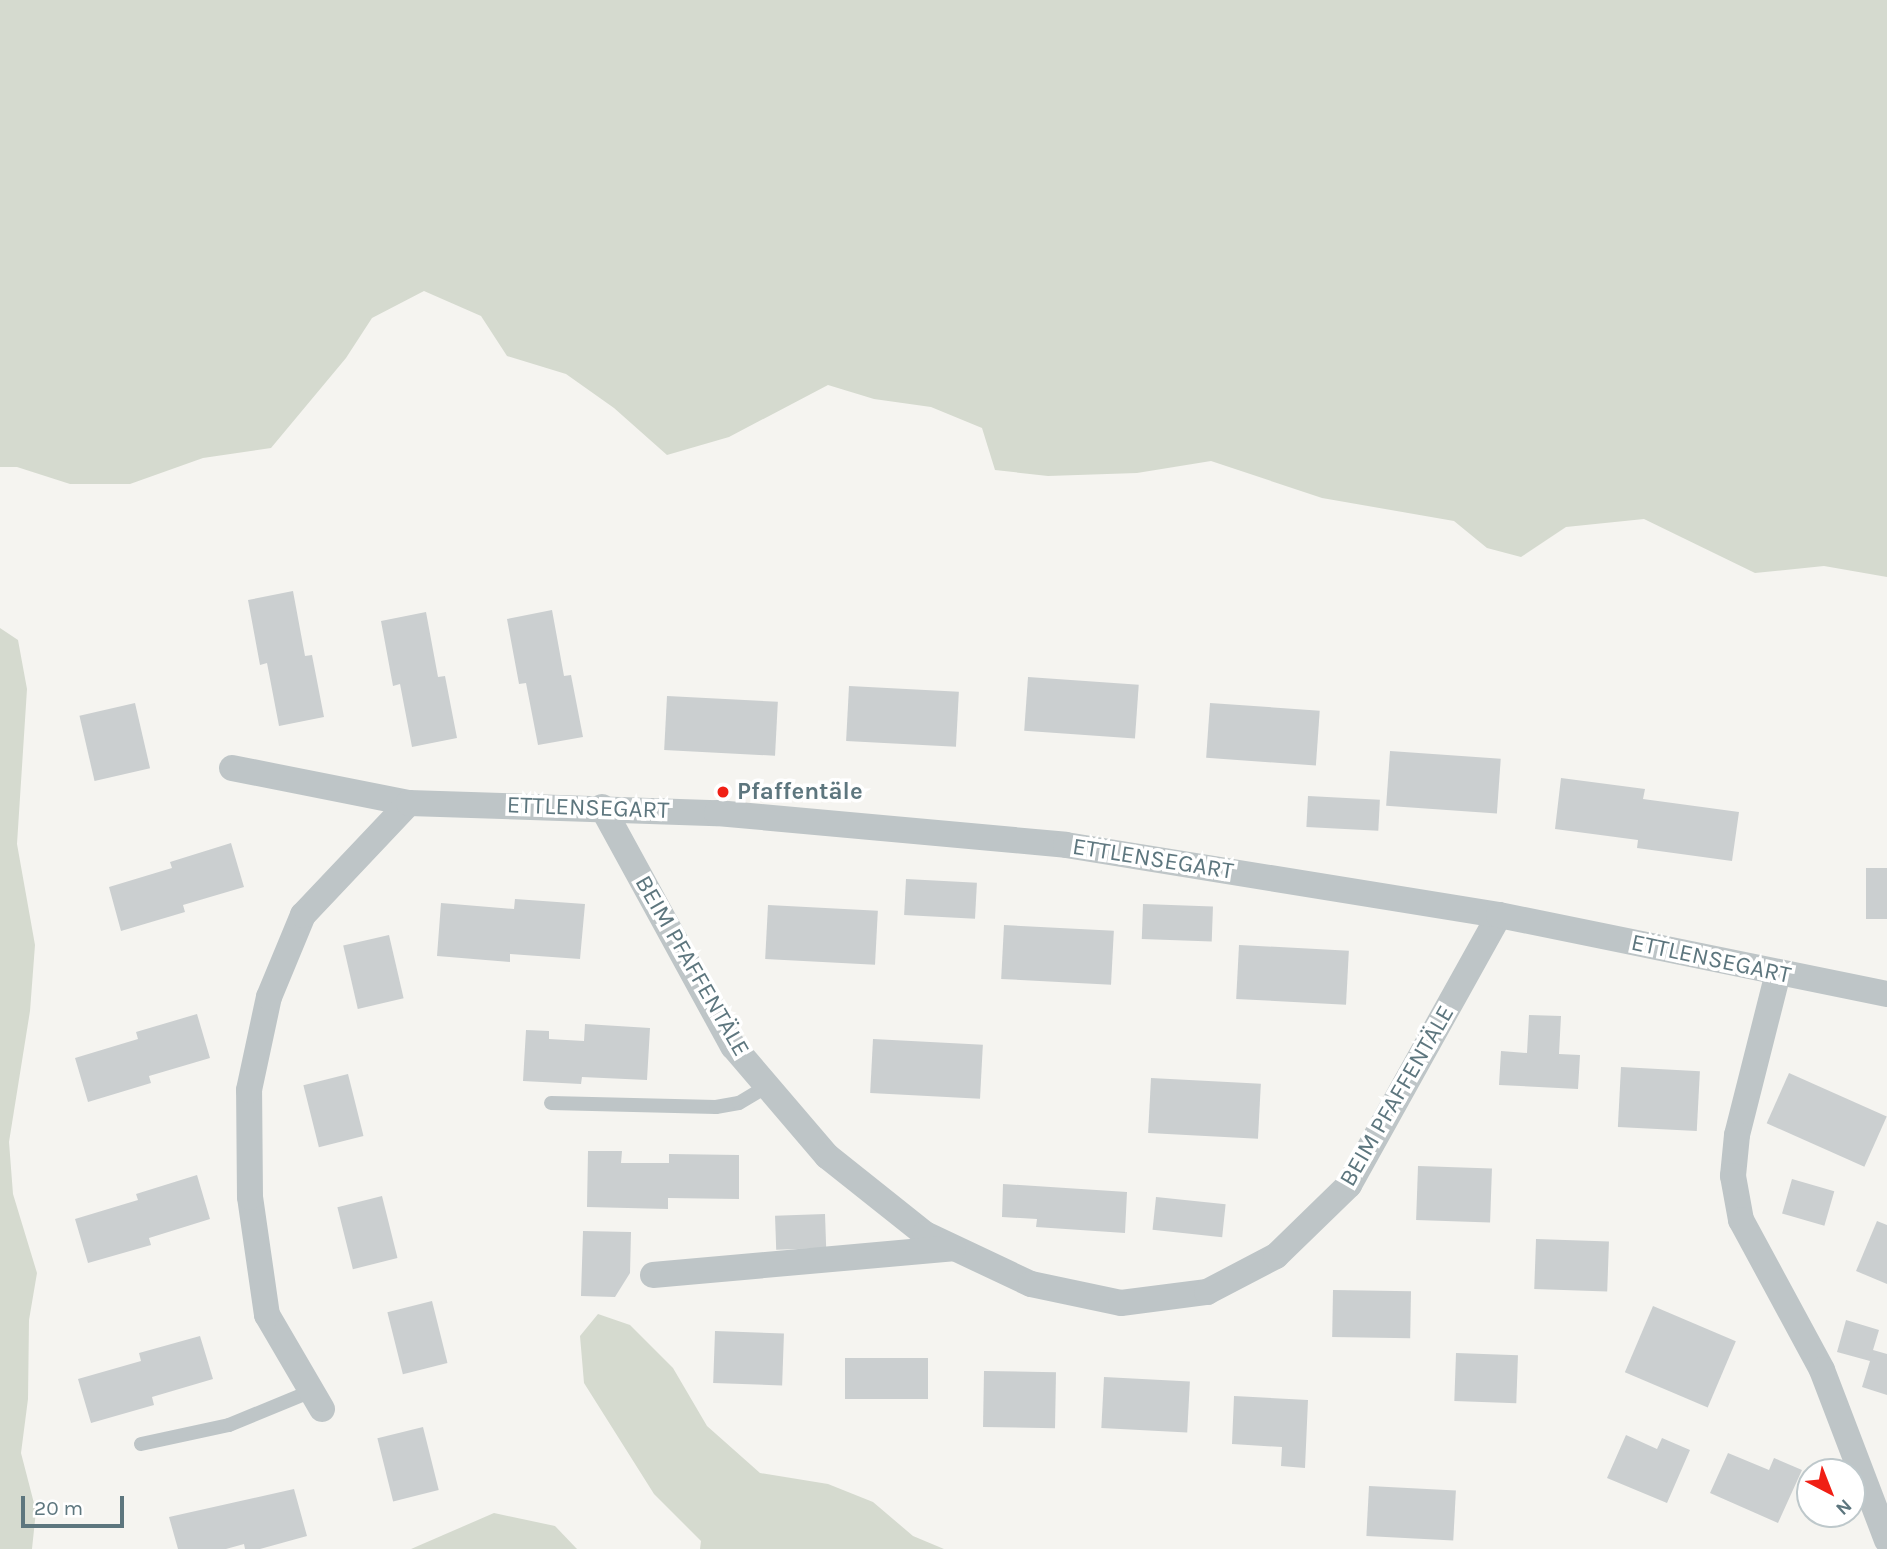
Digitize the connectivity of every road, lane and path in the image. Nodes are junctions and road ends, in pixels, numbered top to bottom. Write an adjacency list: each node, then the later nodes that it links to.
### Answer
1 (232, 768): 2 (street, ETTLENSEGART)
2 (409, 803): 3 (street, ETTLENSEGART); 11 (street)
3 (602, 807): 4 (street, ETTLENSEGART); 7 (street, BEIM PFAFFENTÄLE)
4 (1499, 915): 5 (street, ETTLENSEGART); 9 (street, BEIM PFAFFENTÄLE)
5 (1778, 973): 6 (street, ETTLENSEGART); 13 (street)
6 (1887, 994)
7 (767, 1086): 8 (lane); 9 (street, BEIM PFAFFENTÄLE)
8 (551, 1103)
9 (955, 1248): 10 (street)
10 (653, 1275)
11 (317, 1400): 12 (lane)
12 (141, 1444)
13 (1887, 1540)

